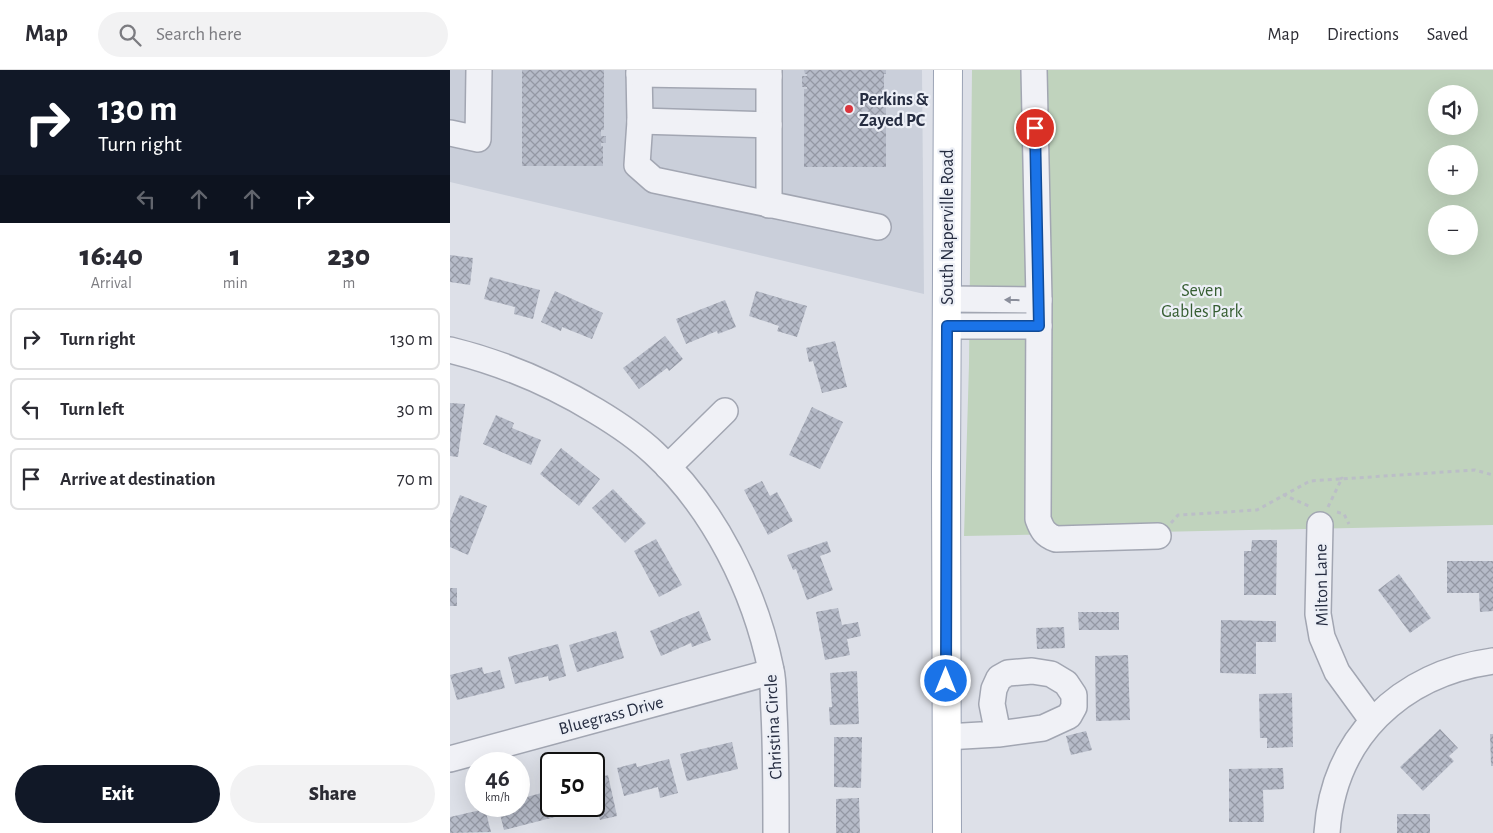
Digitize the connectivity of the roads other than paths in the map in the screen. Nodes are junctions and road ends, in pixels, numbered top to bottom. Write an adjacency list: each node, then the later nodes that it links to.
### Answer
1 (479, 70): 8 (street)
2 (948, 70): 11 (main road, South Naperville Road)
3 (1034, 70): 12 (street)
4 (639, 72): 5 (street); 6 (street)
5 (769, 73): 7 (street)
6 (640, 121): 7 (street); 9 (street)
7 (769, 125): 9 (street)
8 (450, 134)
9 (769, 205): 10 (street)
10 (878, 227)
11 (947, 299): 12 (street, one-way to 11); 13 (main road, South Naperville Road)
12 (1039, 300): 14 (street)
13 (947, 326): 14 (street); 24 (main road, South Naperville Road)
14 (1039, 326): 19 (street)
15 (450, 350): 17 (street, Christina Circle)
16 (725, 411): 17 (street)
17 (668, 468): 21 (street, Christina Circle)
18 (1318, 518): 22 (street, Milton Lane)
19 (1158, 536)
20 (1493, 661): 22 (street)
21 (772, 672): 25 (street, Bluegrass Drive); 26 (street, Christina Circle)
22 (1372, 720): 28 (street)
23 (998, 734): 24 (street)
24 (946, 737): 27 (main road, South Naperville Road)
25 (450, 759)
26 (776, 833)
27 (947, 833)
28 (1326, 833)

